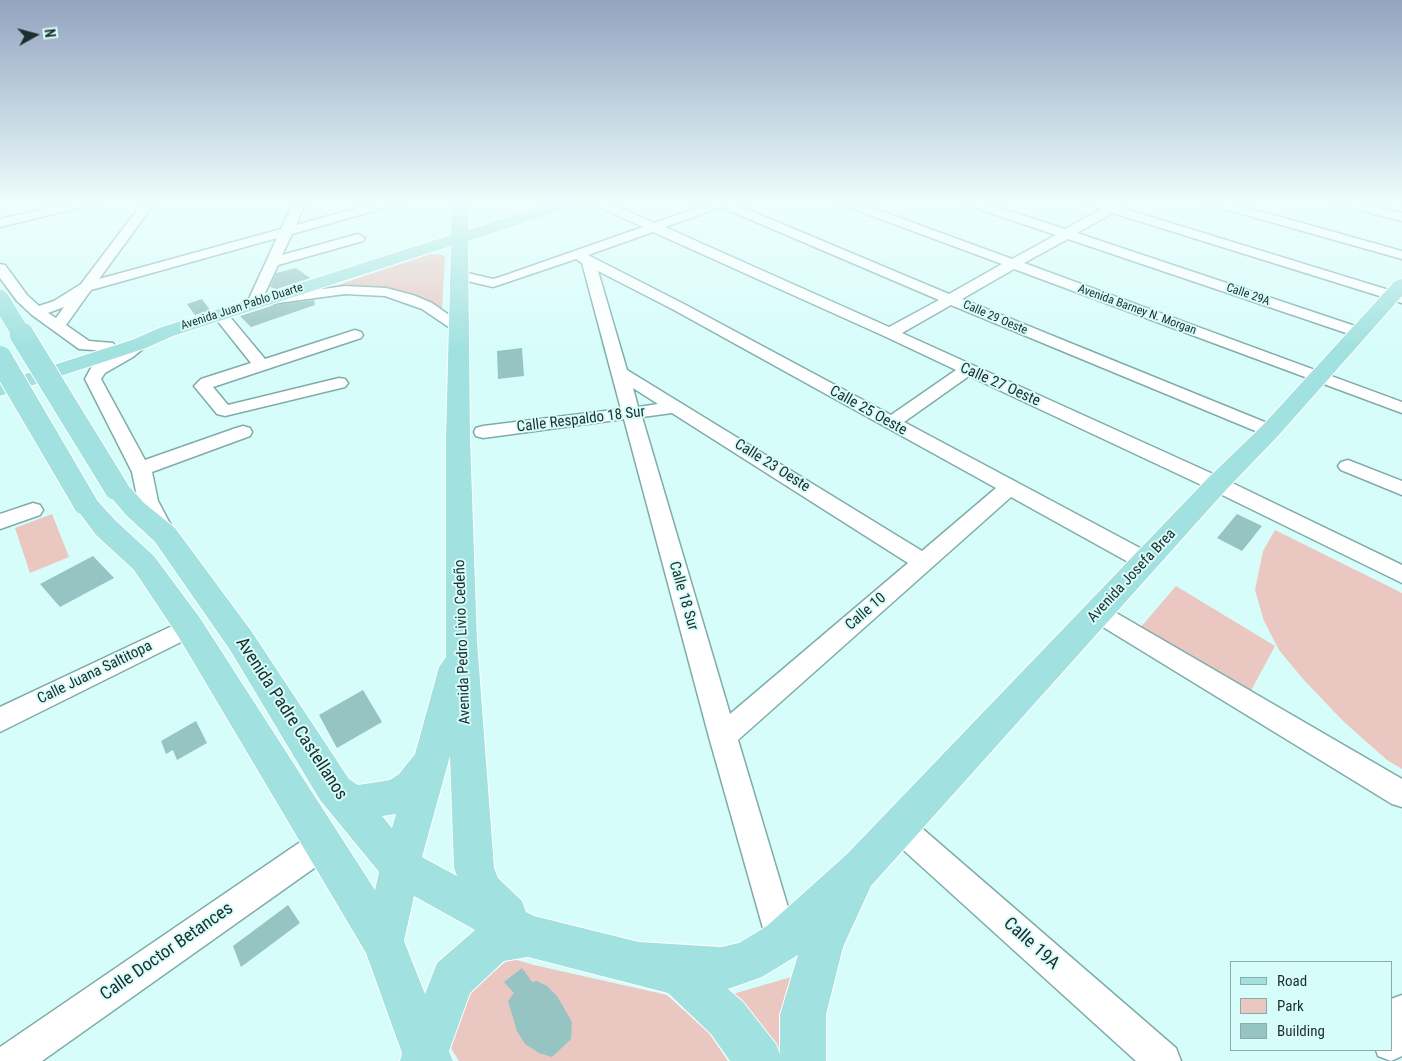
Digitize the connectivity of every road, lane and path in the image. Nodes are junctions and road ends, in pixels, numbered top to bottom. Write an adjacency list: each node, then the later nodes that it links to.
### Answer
1 (112, 251): 21 (street)
2 (222, 251): 21 (street)
3 (278, 251): 17 (street)
4 (314, 251): 17 (street)
5 (420, 251): 25 (main road, Avenida Juan Pablo Duarte)
6 (462, 251): 20 (main road, Avenida Pedro Livio Cedeño)
7 (600, 251): 16 (street)
8 (707, 251): 32 (street, Calle 27 Oeste)
9 (838, 251): 24 (street, Calle 29 Oeste)
10 (978, 251): 18 (street, Avenida Barney N. Morgan)
11 (1038, 251): 18 (street)
12 (1116, 251): 31 (street, Calle 29A)
13 (1256, 251): 22 (street)
14 (1386, 251): 15 (street)
15 (1402, 255)
16 (583, 258): 20 (street); 39 (street, Calle 18 Sur); 47 (street, Calle 25 Oeste)
17 (273, 262): 25 (street)
18 (1014, 264): 24 (street); 40 (street, Avenida Barney N. Morgan)
19 (0, 268): 26 (street)
20 (469, 278): 29 (main road, Avenida Pedro Livio Cedeño)
21 (84, 288): 26 (street); 28 (street)
22 (1399, 293): 31 (main road, Avenida Josefa Brea)
23 (0, 298): 56 (main road, Avenida Padre Castellanos, bridge)
24 (951, 299): 32 (street); 48 (street, Calle 29 Oeste)
25 (254, 304): 27 (main road, Avenida Juan Pablo Duarte); 29 (street)
26 (37, 312): 28 (street)
27 (220, 314): 30 (main road, Avenida Juan Pablo Duarte); 37 (street)
28 (57, 327): 35 (street)
29 (458, 327): 65 (main road, Avenida Pedro Livio Cedeño)
30 (166, 332): 34 (main road, Avenida Juan Pablo Duarte); 35 (main road, Avenida Juan Pablo Duarte)
31 (1358, 332): 40 (main road, Avenida Josefa Brea)
32 (890, 333): 38 (street, Calle 27 Oeste)
33 (354, 335): 37 (street)
34 (139, 344): 43 (main road, Avenida Juan Pablo Duarte); 52 (street)
35 (107, 346): 41 (main road, Avenida Juan Pablo Duarte)
36 (0, 358): 56 (main road, Avenida Padre Castellanos, bridge)
37 (261, 365): 42 (street)
38 (966, 370): 47 (street); 53 (street, Calle 27 Oeste)
39 (619, 372): 44 (street, Calle 23 Oeste); 46 (street, Calle 18 Sur)
40 (1317, 377): 45 (street, Avenida Barney N. Morgan); 48 (main road, Avenida Josefa Brea)
41 (0, 381)
42 (339, 383)
43 (0, 389)
44 (678, 408): 46 (street, Calle Respaldo 18 Sur); 60 (street, Calle 23 Oeste)
45 (1402, 408)
46 (632, 414): 50 (street, Calle Respaldo 18 Sur); 67 (street, Calle 18 Sur)
47 (891, 423): 54 (street, Calle 25 Oeste)
48 (1270, 431): 53 (main road, Avenida Josefa Brea)
49 (243, 432): 52 (street)
50 (483, 432)
51 (1348, 466): 55 (street)
52 (140, 469): 59 (street)
53 (1217, 484): 61 (main road, Avenida Josefa Brea); 62 (street, Calle 27 Oeste)
54 (1010, 487): 60 (street, Calle 10); 61 (street, Calle 25 Oeste)
55 (1402, 488)
56 (100, 496): 59 (main road, Avenida Padre Castellanos); 64 (main road, Avenida Padre Castellanos)
57 (33, 510): 58 (street)
58 (0, 522)
59 (165, 535): 69 (main road, Avenida Padre Castellanos)
60 (924, 562): 67 (street, Calle 10)
61 (1147, 562): 63 (main road, Avenida Josefa Brea)
62 (1402, 575)
63 (1098, 612): 70 (street); 71 (main road, Avenida Josefa Brea)
64 (189, 627): 66 (street, Calle Juana Saltitopa); 72 (main road, Avenida Padre Castellanos)
65 (461, 641): 68 (main road); 75 (main road, Avenida Pedro Livio Cedeño)
66 (0, 720)
67 (723, 737): 77 (street, Calle 18 Sur)
68 (432, 756): 69 (main road); 73 (main road)
69 (333, 788): 73 (main road, Avenida Padre Castellanos)
70 (1402, 794)
71 (899, 827): 74 (main road, Avenida Josefa Brea); 85 (street, Calle 19A)
72 (323, 844): 76 (main road, Avenida Padre Castellanos); 82 (street, Calle Doctor Betances)
73 (400, 867): 75 (main road, Avenida Padre Castellanos); 76 (main road)
74 (861, 868): 77 (main road, Avenida Josefa Brea); 84 (main road, Avenida Josefa Brea)
75 (528, 936): 78 (main road, Avenida Padre Castellanos); 81 (main road)
76 (383, 940): 81 (main road, Avenida Padre Castellanos)
77 (782, 942): 78 (main road, Avenida Josefa Brea)
78 (641, 963): 83 (main road, Avenida Padre Castellanos)
79 (1402, 1012): 80 (street)
80 (1392, 1041)
81 (426, 1058)
82 (11, 1061)
83 (759, 1061)
84 (802, 1061)
85 (1163, 1061)

